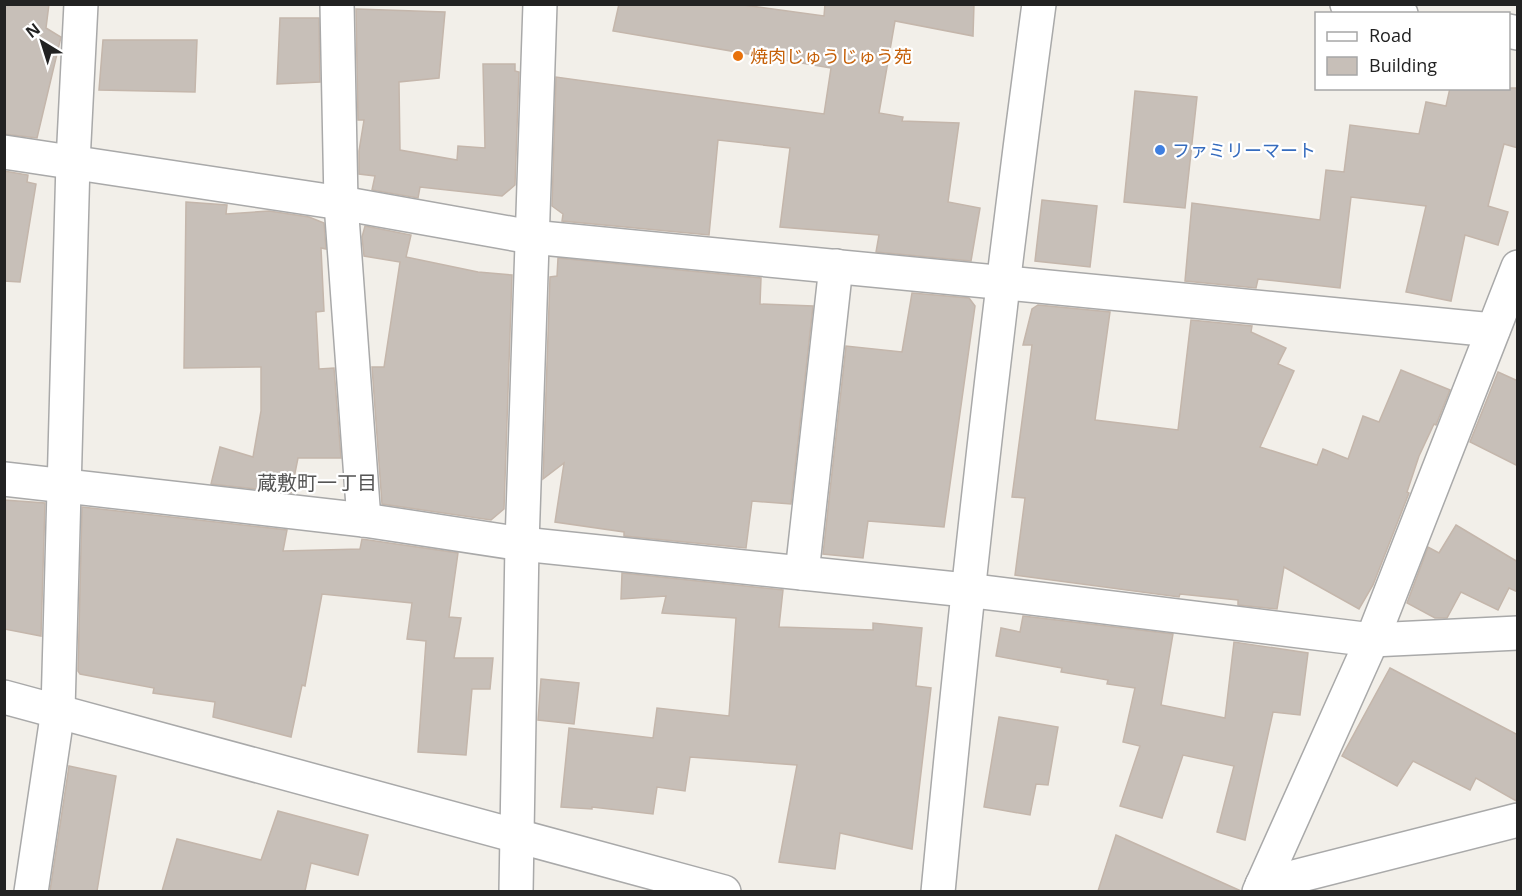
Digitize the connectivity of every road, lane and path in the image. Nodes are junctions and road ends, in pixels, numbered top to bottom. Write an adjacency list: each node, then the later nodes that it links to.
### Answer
1 (81, 4): 8 (street)
2 (337, 4): 9 (street)
3 (540, 4): 10 (street)
4 (1039, 4): 13 (street)
5 (1347, 4): 6 (street)
6 (1390, 12)
7 (4, 152): 8 (street)
8 (73, 162): 9 (street); 16 (street)
9 (341, 203): 10 (street); 17 (street)
10 (531, 237): 11 (street); 18 (street)
11 (836, 266): 13 (street); 19 (street)
12 (1518, 267): 14 (street)
13 (1002, 281): 14 (street); 20 (street)
14 (1494, 330): 22 (street)
15 (4, 479): 16 (street)
16 (64, 487): 17 (street); 24 (street)
17 (364, 520): 18 (street)
18 (522, 544): 19 (street); 26 (street)
19 (802, 573): 20 (street)
20 (966, 591): 22 (street); 31 (street)
21 (1518, 633): 22 (street)
22 (1372, 640): 27 (street)
23 (4, 697): 24 (street)
24 (58, 710): 26 (street); 28 (street)
25 (1518, 820): 27 (street)
26 (519, 834): 29 (street); 30 (street)
27 (1260, 888)
28 (31, 891)
29 (516, 891)
30 (724, 891)
31 (938, 891)

